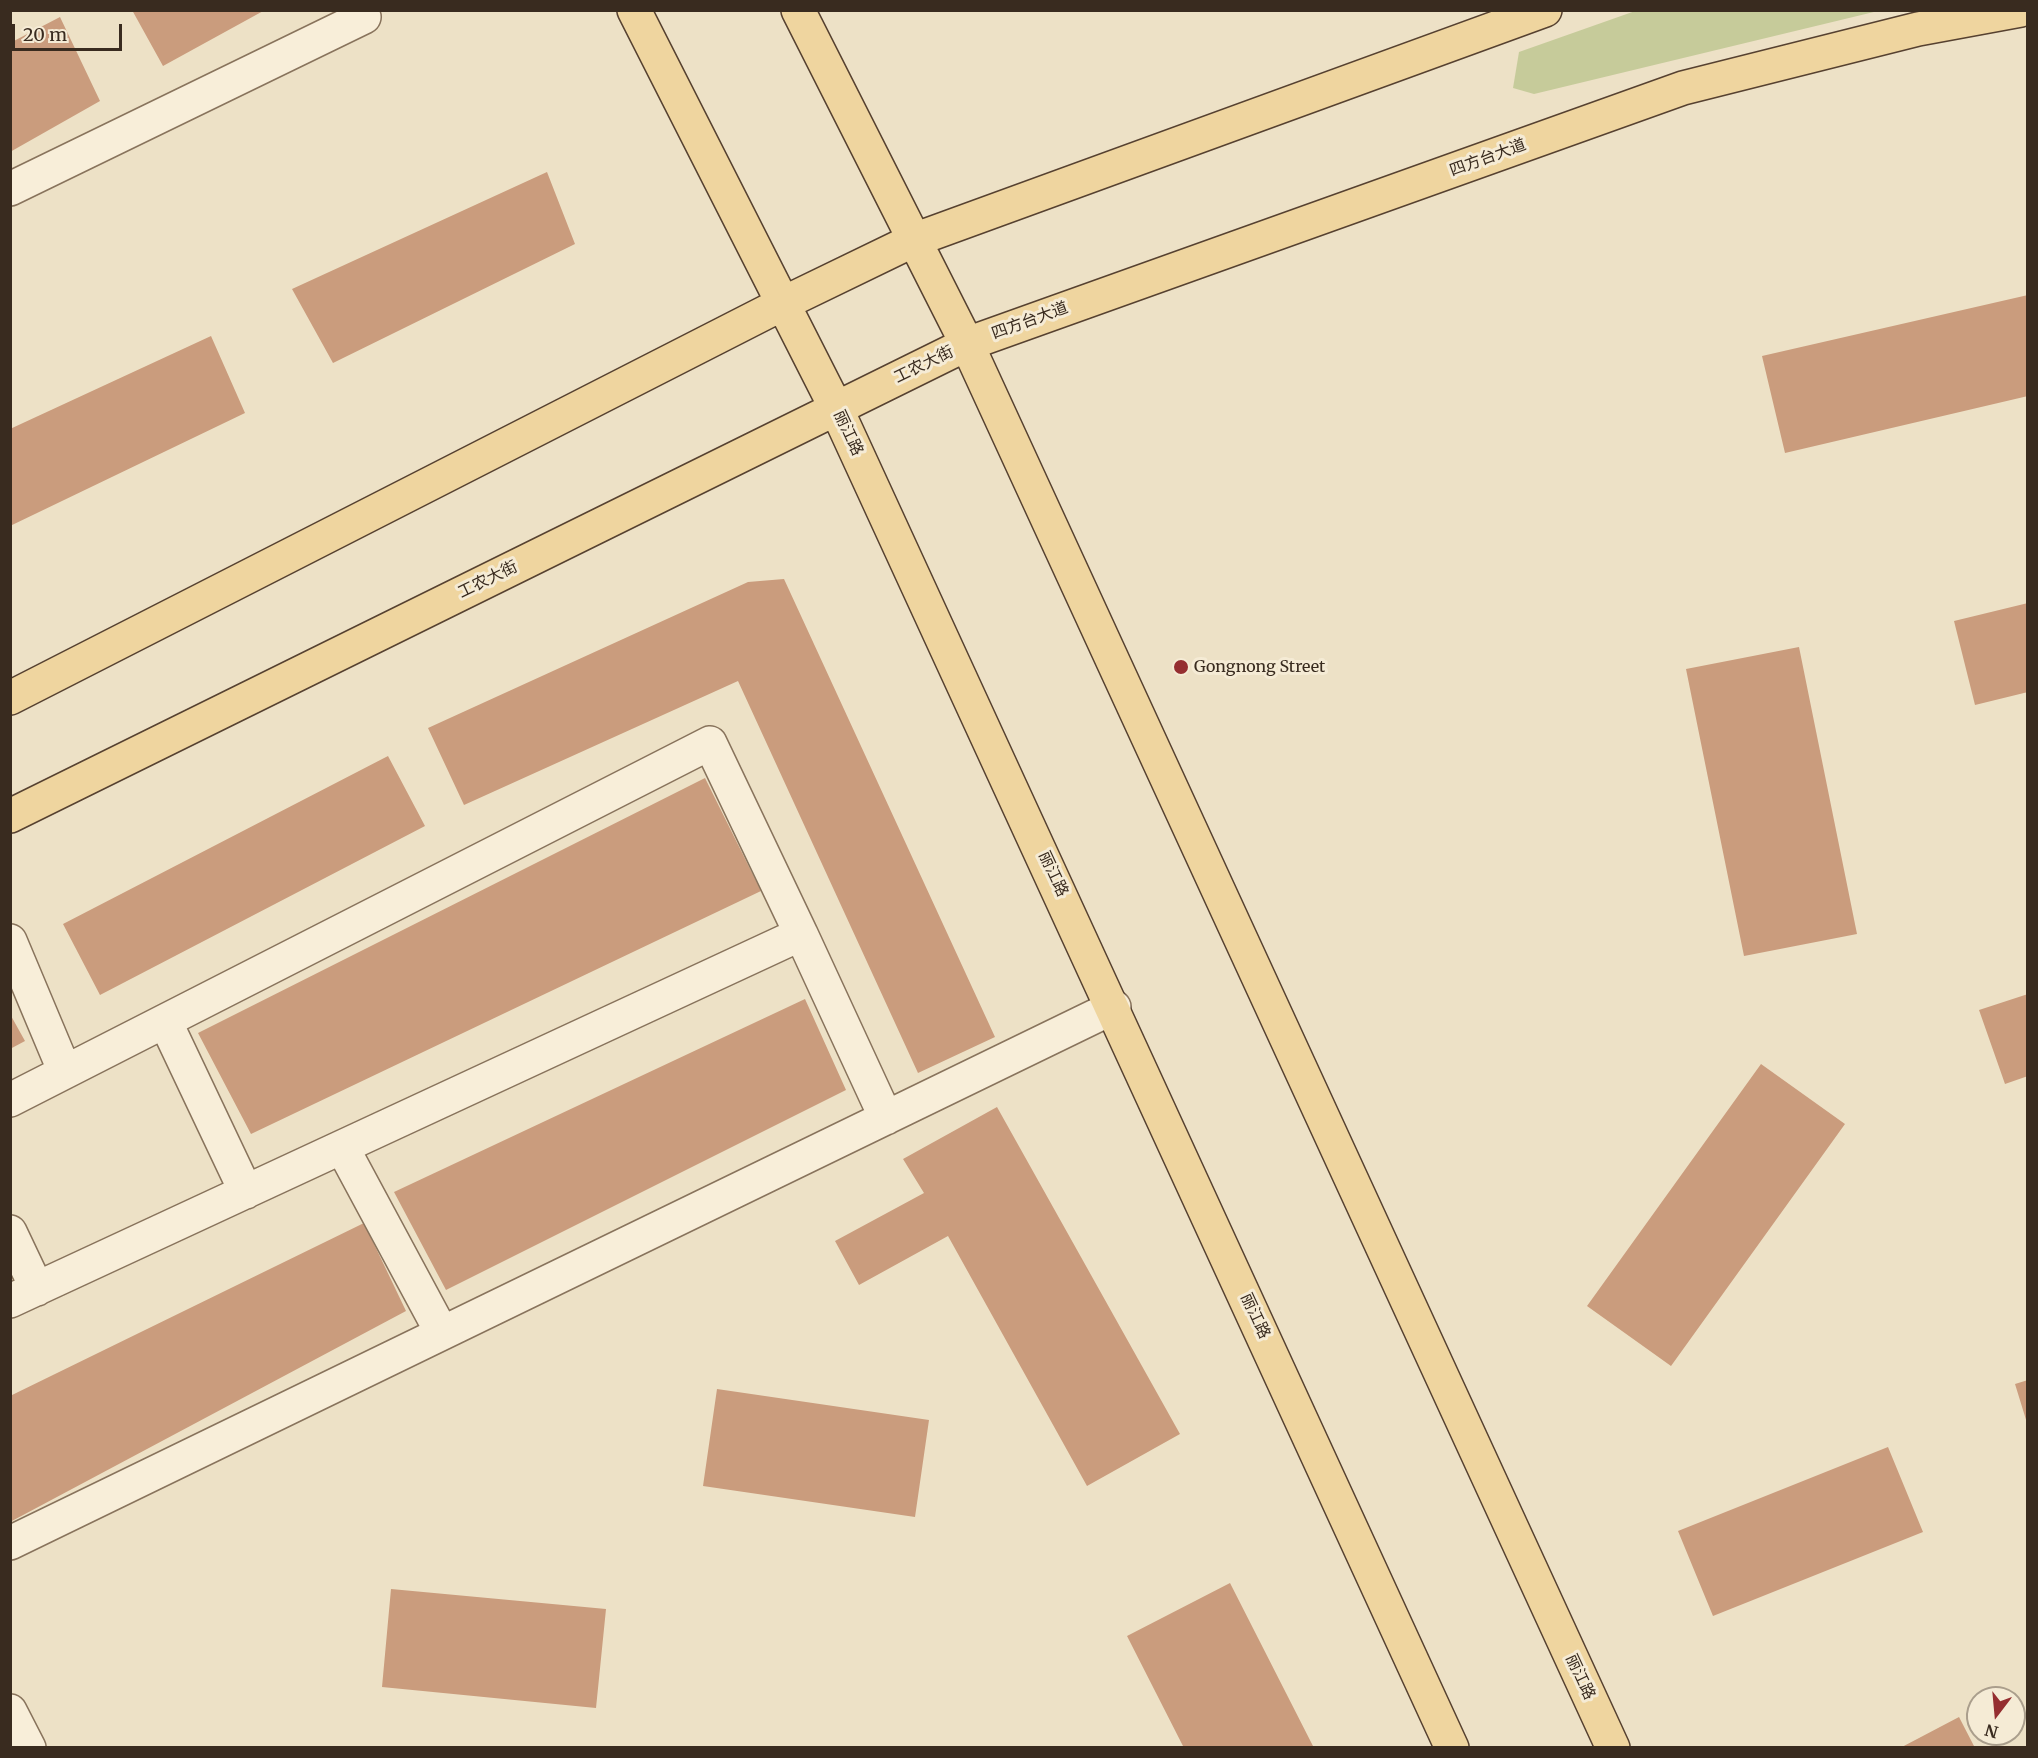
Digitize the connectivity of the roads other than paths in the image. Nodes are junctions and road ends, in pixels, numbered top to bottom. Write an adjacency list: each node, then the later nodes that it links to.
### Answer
1 (361, 10): 6 (street)
2 (634, 10): 8 (main road, 丽江路)
3 (798, 10): 7 (main road, 丽江路)
4 (1545, 10): 7 (main road)
5 (2021, 10): 9 (main road, 四方台大道)
6 (10, 189)
7 (914, 240): 8 (main road); 9 (main road, 丽江路)
8 (784, 303): 10 (main road, 丽江路); 11 (main road)
9 (967, 344): 10 (main road, 工农大街); 29 (main road, 丽江路)
10 (836, 408): 12 (main road, 工农大街); 15 (main road, 丽江路)
11 (10, 698)
12 (10, 816)
13 (801, 934): 16 (street); 19 (street); 20 (street)
14 (10, 940): 17 (street)
15 (1114, 1007): 19 (street); 28 (main road, 丽江路)
16 (165, 1021): 17 (street); 21 (street)
17 (65, 1072): 18 (street)
18 (10, 1100)
19 (886, 1118): 24 (street)
20 (342, 1148): 21 (street); 24 (street)
21 (246, 1192): 23 (street)
22 (10, 1232): 23 (street)
23 (24, 1295)
24 (442, 1333): 25 (street)
25 (10, 1543)
26 (10, 1711): 27 (street)
27 (29, 1748)
28 (1452, 1748)
29 (1613, 1748)

